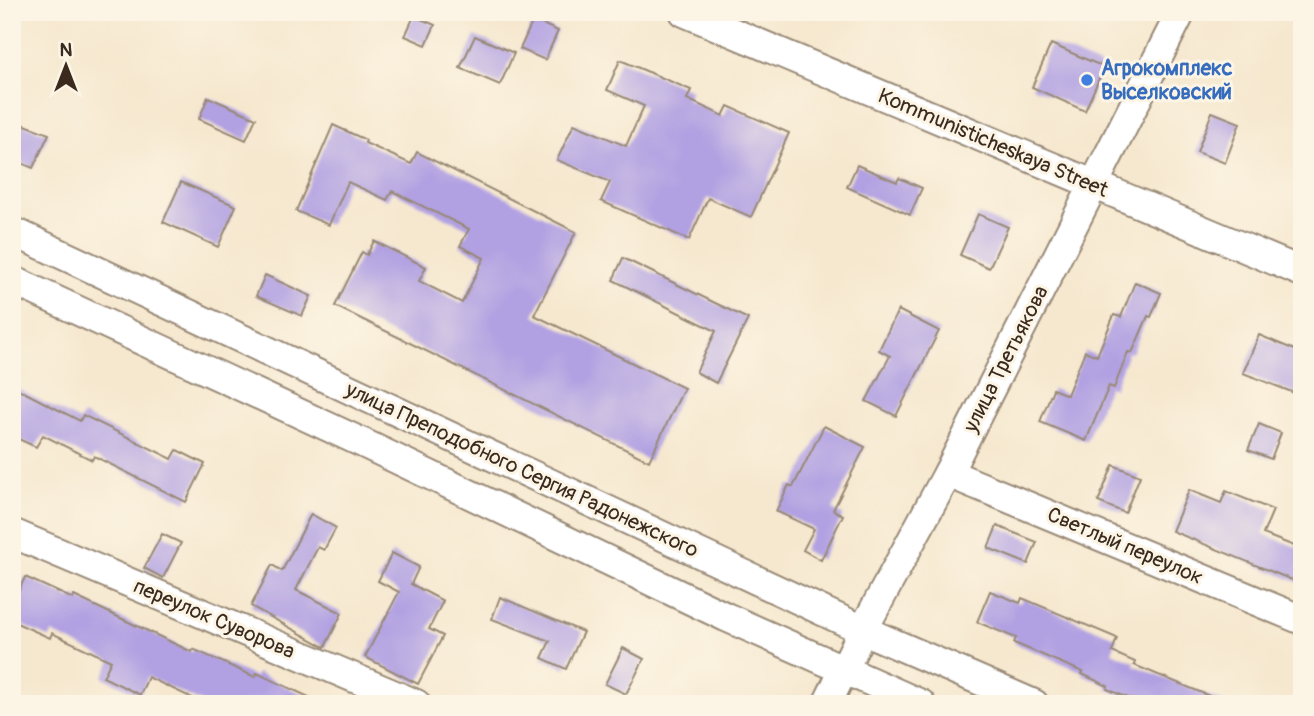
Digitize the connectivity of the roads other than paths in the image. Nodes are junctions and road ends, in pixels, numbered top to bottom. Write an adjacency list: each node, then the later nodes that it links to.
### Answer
1 (684, 12): 3 (street, Kommunisticheskaya Street)
2 (1181, 12): 3 (street, улица Третьякова)
3 (1094, 187): 5 (street, Kommunisticheskaya Street); 7 (street, улица Третьякова)
4 (12, 231): 10 (street, улица Преподобного Сергия Радонежского)
5 (1302, 272)
6 (12, 280): 11 (street, улица Преподобного Сергия Радонежского)
7 (948, 473): 9 (street, Светлый переулок); 10 (street, улица Третьякова)
8 (12, 533): 12 (street, переулок Суворова)
9 (1302, 620)
10 (863, 630): 11 (street, улица Третьякова); 15 (street, улица Преподобного Сергия Радонежского)
11 (845, 671): 13 (street, улица Третьякова); 14 (street, улица Преподобного Сергия Радонежского)
12 (416, 704)
13 (827, 704)
14 (921, 704)
15 (1034, 704)

